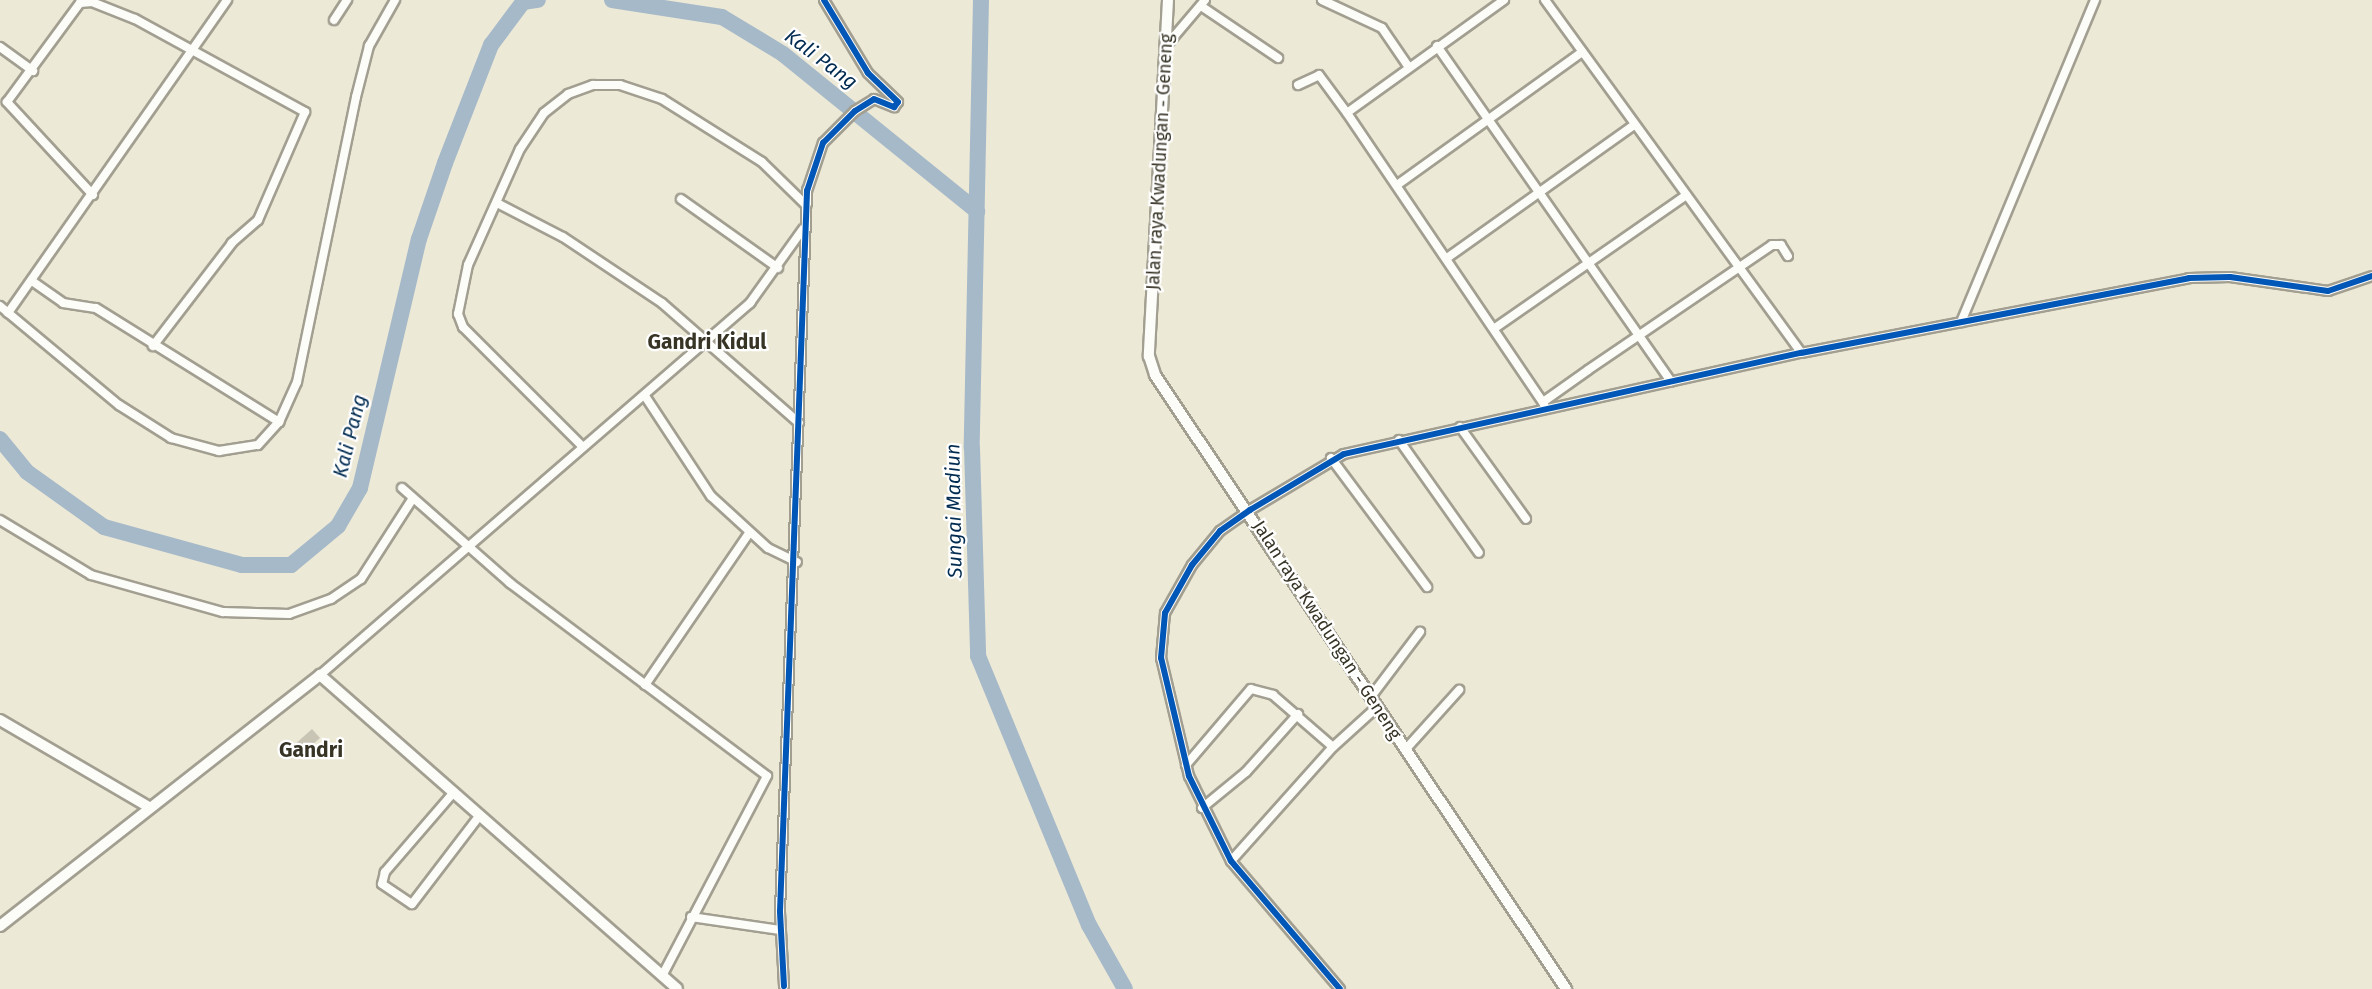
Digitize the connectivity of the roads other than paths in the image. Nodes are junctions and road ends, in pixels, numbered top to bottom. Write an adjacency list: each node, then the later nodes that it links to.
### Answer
1 (227, 0): 16 (street)
2 (334, 0): 10 (street)
3 (395, 0): 51 (street)
4 (824, 0): 31 (street)
5 (1168, 0): 13 (main road, Jalan raya Kwadungan - Geneng)
6 (1322, 0): 19 (street)
7 (1504, 0): 14 (street)
8 (1545, 0): 17 (street)
9 (2095, 0): 42 (street)
10 (345, 3): 12 (street)
11 (1203, 3): 13 (street); 18 (street)
12 (334, 20)
13 (1166, 46): 59 (main road, Jalan raya Kwadungan - Geneng)
14 (1437, 46): 19 (street); 23 (street)
15 (0, 47): 20 (street)
16 (196, 50): 20 (street); 27 (street); 46 (street)
17 (1582, 52): 23 (street); 24 (street)
18 (1278, 58)
19 (1408, 66): 22 (street)
20 (33, 71): 27 (street)
21 (1298, 85): 22 (street)
22 (1347, 112): 25 (street)
23 (1488, 119): 25 (street); 26 (street)
24 (1634, 124): 26 (street); 28 (street)
25 (1397, 185): 34 (street)
26 (1539, 190): 34 (street); 35 (street)
27 (93, 195): 39 (street)
28 (1685, 196): 35 (street); 37 (street)
29 (681, 199): 36 (street)
30 (497, 203): 31 (street); 45 (street); 55 (street)
31 (806, 205): 32 (street)
32 (803, 227): 36 (street); 52 (street)
33 (1788, 256): 37 (street)
34 (1447, 258): 43 (street)
35 (1592, 262): 43 (street); 44 (street)
36 (778, 268): 45 (street)
37 (1737, 268): 44 (street); 47 (street)
38 (2372, 276): 42 (street)
39 (32, 281): 41 (street); 46 (street)
40 (0, 306): 41 (street)
41 (8, 313): 51 (street)
42 (1961, 322): 47 (street)
43 (1495, 328): 50 (street)
44 (1640, 335): 48 (street); 50 (street)
45 (707, 342): 49 (street); 52 (street)
46 (153, 346): 51 (street)
47 (1801, 353): 48 (street)
48 (1671, 381): 50 (street)
49 (645, 396): 55 (street); 62 (street)
50 (1545, 406): 53 (street)
51 (279, 422)
52 (800, 423): 65 (street)
53 (1460, 427): 54 (street); 60 (street)
54 (1399, 440): 56 (street); 64 (street)
55 (582, 446): 63 (street)
56 (1331, 458): 59 (street); 66 (street)
57 (402, 488): 58 (street)
58 (413, 498): 61 (street); 63 (street)
59 (1250, 510): 71 (main road, Jalan raya Kwadungan - Geneng); 76 (street)
60 (1526, 519)
61 (0, 520)
62 (749, 533): 65 (street); 69 (street)
63 (469, 546): 68 (street); 69 (street)
64 (1479, 553)
65 (797, 562): 84 (street)
66 (1427, 587)
67 (1420, 632): 71 (street)
68 (320, 675): 77 (main road); 78 (main road)
69 (645, 685): 82 (street)
70 (1459, 690): 75 (street)
71 (1373, 703): 74 (street); 75 (main road, Jalan raya Kwadungan - Geneng)
72 (1298, 714): 74 (street); 76 (street); 79 (street)
73 (0, 720): 78 (main road)
74 (1333, 747): 81 (street)
75 (1405, 750): 87 (main road, Jalan raya Kwadungan - Geneng)
76 (1186, 765): 79 (street)
77 (454, 792): 80 (main road); 80 (street)
78 (147, 806): 83 (main road)
79 (1202, 808): 81 (street)
80 (480, 815): 85 (main road)
81 (1231, 861): 89 (street)
82 (691, 917): 84 (street); 85 (street)
83 (0, 926)
84 (780, 930): 86 (street)
85 (662, 976): 88 (main road)
86 (784, 986)
87 (1563, 988)
88 (677, 989)
89 (1340, 989)

